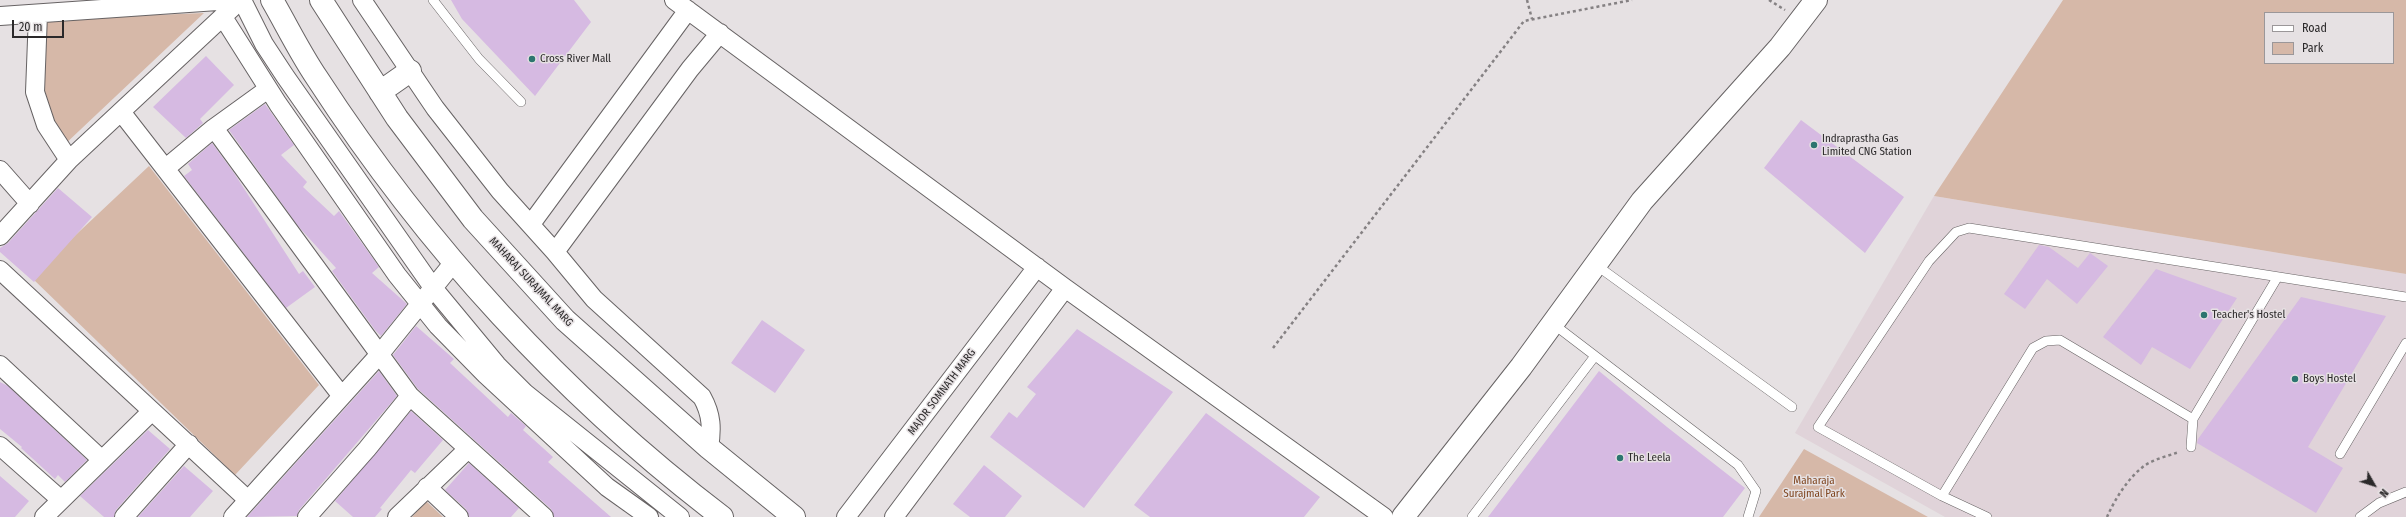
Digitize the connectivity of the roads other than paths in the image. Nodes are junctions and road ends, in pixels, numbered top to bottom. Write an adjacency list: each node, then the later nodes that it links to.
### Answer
1 (232, 0): 9 (street)
2 (241, 0): 11 (street); 32 (street)
3 (272, 0): 26 (main road)
4 (321, 0): 15 (main road, MAHARAJ SURAJMAL MARG)
5 (362, 0): 13 (street)
6 (433, 0): 16 (lane)
7 (1816, 0): 27 (main road)
8 (681, 5): 12 (street); 23 (street)
9 (38, 14): 10 (street); 19 (street)
10 (0, 16)
11 (223, 17): 14 (street); 17 (street)
12 (720, 33): 25 (street); 28 (street)
13 (410, 71): 15 (main road); 23 (street)
14 (268, 89): 18 (street); 34 (street)
15 (380, 92): 48 (main road, MAHARAJ SURAJMAL MARG)
16 (521, 102)
17 (122, 113): 19 (street); 20 (street)
18 (214, 128): 20 (street); 37 (street)
19 (69, 160): 22 (street)
20 (166, 168): 40 (street)
21 (0, 170): 22 (street)
22 (30, 204): 24 (street)
23 (531, 224): 25 (street)
24 (0, 236)
25 (555, 252): 48 (street)
26 (454, 262): 32 (street); 66 (main road)
27 (1596, 265): 35 (main road); 42 (lane)
28 (1037, 267): 31 (street); 68 (street, MAJOR SOMNATH MARG)
29 (0, 270): 43 (street)
30 (2277, 278): 33 (lane); 44 (lane); 54 (lane)
31 (1066, 288): 69 (street); 70 (street)
32 (434, 290): 34 (street); 65 (street)
33 (2406, 297)
34 (421, 305): 37 (street); 64 (street)
35 (1552, 323): 38 (lane); 71 (main road)
36 (2406, 343): 50 (lane)
37 (379, 354): 40 (street); 41 (street)
38 (1595, 356): 72 (lane); 73 (lane)
39 (0, 365): 51 (street)
40 (341, 395): 56 (street)
41 (410, 396): 49 (street); 60 (street)
42 (1792, 407)
43 (152, 412): 45 (street); 51 (street)
44 (2193, 419): 47 (lane); 54 (lane)
45 (189, 444): 56 (street); 58 (street)
46 (0, 446): 55 (street)
47 (2191, 447)
48 (709, 448): 67 (main road, MAHARAJ SURAJMAL MARG)
49 (468, 449): 52 (street); 63 (street)
50 (2340, 454)
51 (101, 459): 55 (street)
52 (427, 486): 61 (street); 62 (street)
53 (2406, 492): 75 (lane)
54 (1942, 496): 74 (lane)
55 (60, 499): 57 (street)
56 (248, 500): 59 (street)
57 (44, 517)
58 (124, 517)
59 (233, 517)
60 (307, 517)
61 (397, 517)
62 (459, 517)
63 (544, 517)
64 (648, 517)
65 (680, 517)
66 (722, 517)
67 (794, 517)
68 (846, 517)
69 (894, 517)
70 (1384, 517)
71 (1403, 517)
72 (1472, 517)
73 (1748, 517)
74 (1987, 517)
75 (2360, 517)

